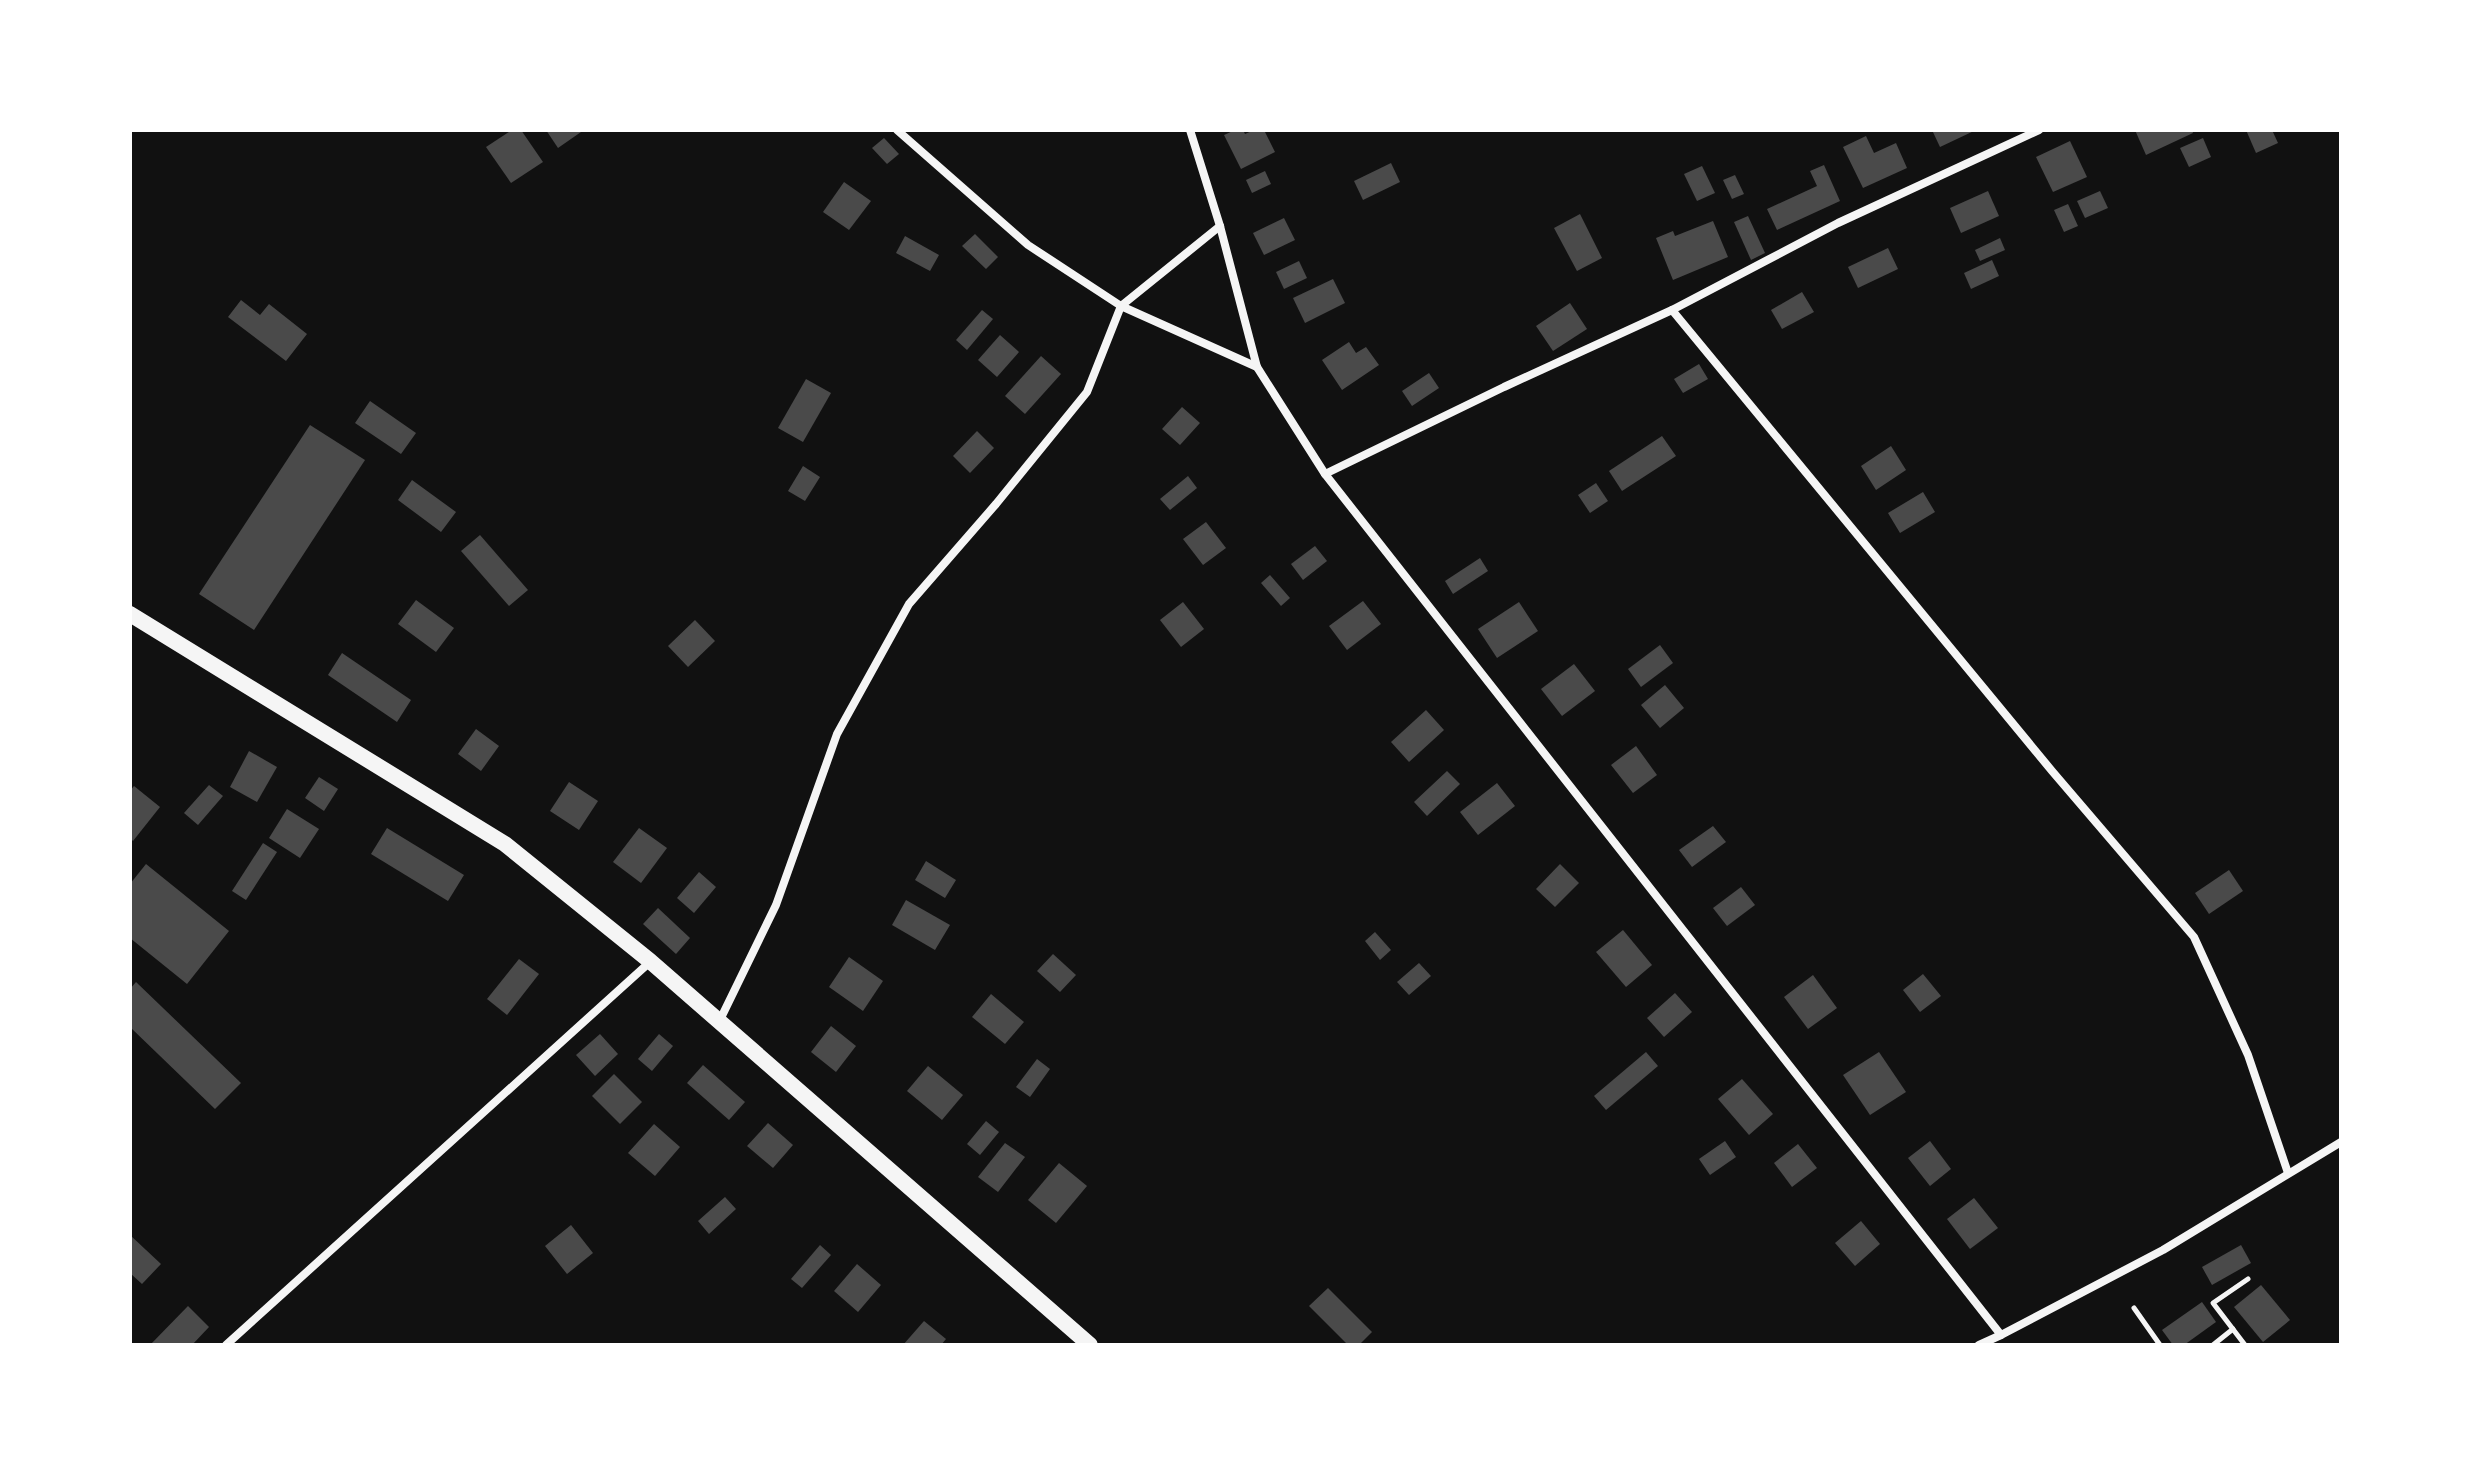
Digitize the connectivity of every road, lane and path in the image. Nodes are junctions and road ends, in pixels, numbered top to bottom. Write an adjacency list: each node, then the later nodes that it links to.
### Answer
1 (897, 130): 5 (street)
2 (1190, 130): 4 (street)
3 (2039, 130): 6 (street)
4 (1220, 226): 5 (street); 7 (street)
5 (1121, 306): 7 (street); 11 (street)
6 (1672, 310): 8 (street); 13 (street)
7 (1257, 367): 8 (street)
8 (1325, 474): 17 (street)
9 (130, 614): 10 (main road)
10 (650, 961): 11 (main road); 18 (street)
11 (718, 1022): 19 (main road)
12 (2341, 1142): 13 (street)
13 (2288, 1173): 17 (street)
14 (2248, 1279): 16 (lane)
15 (2134, 1308): 21 (lane)
16 (2233, 1329): 22 (lane); 23 (lane)
17 (2001, 1335): 20 (street)
18 (226, 1345)
19 (1090, 1345)
20 (1979, 1345)
21 (2160, 1345)
22 (2213, 1345)
23 (2245, 1345)

